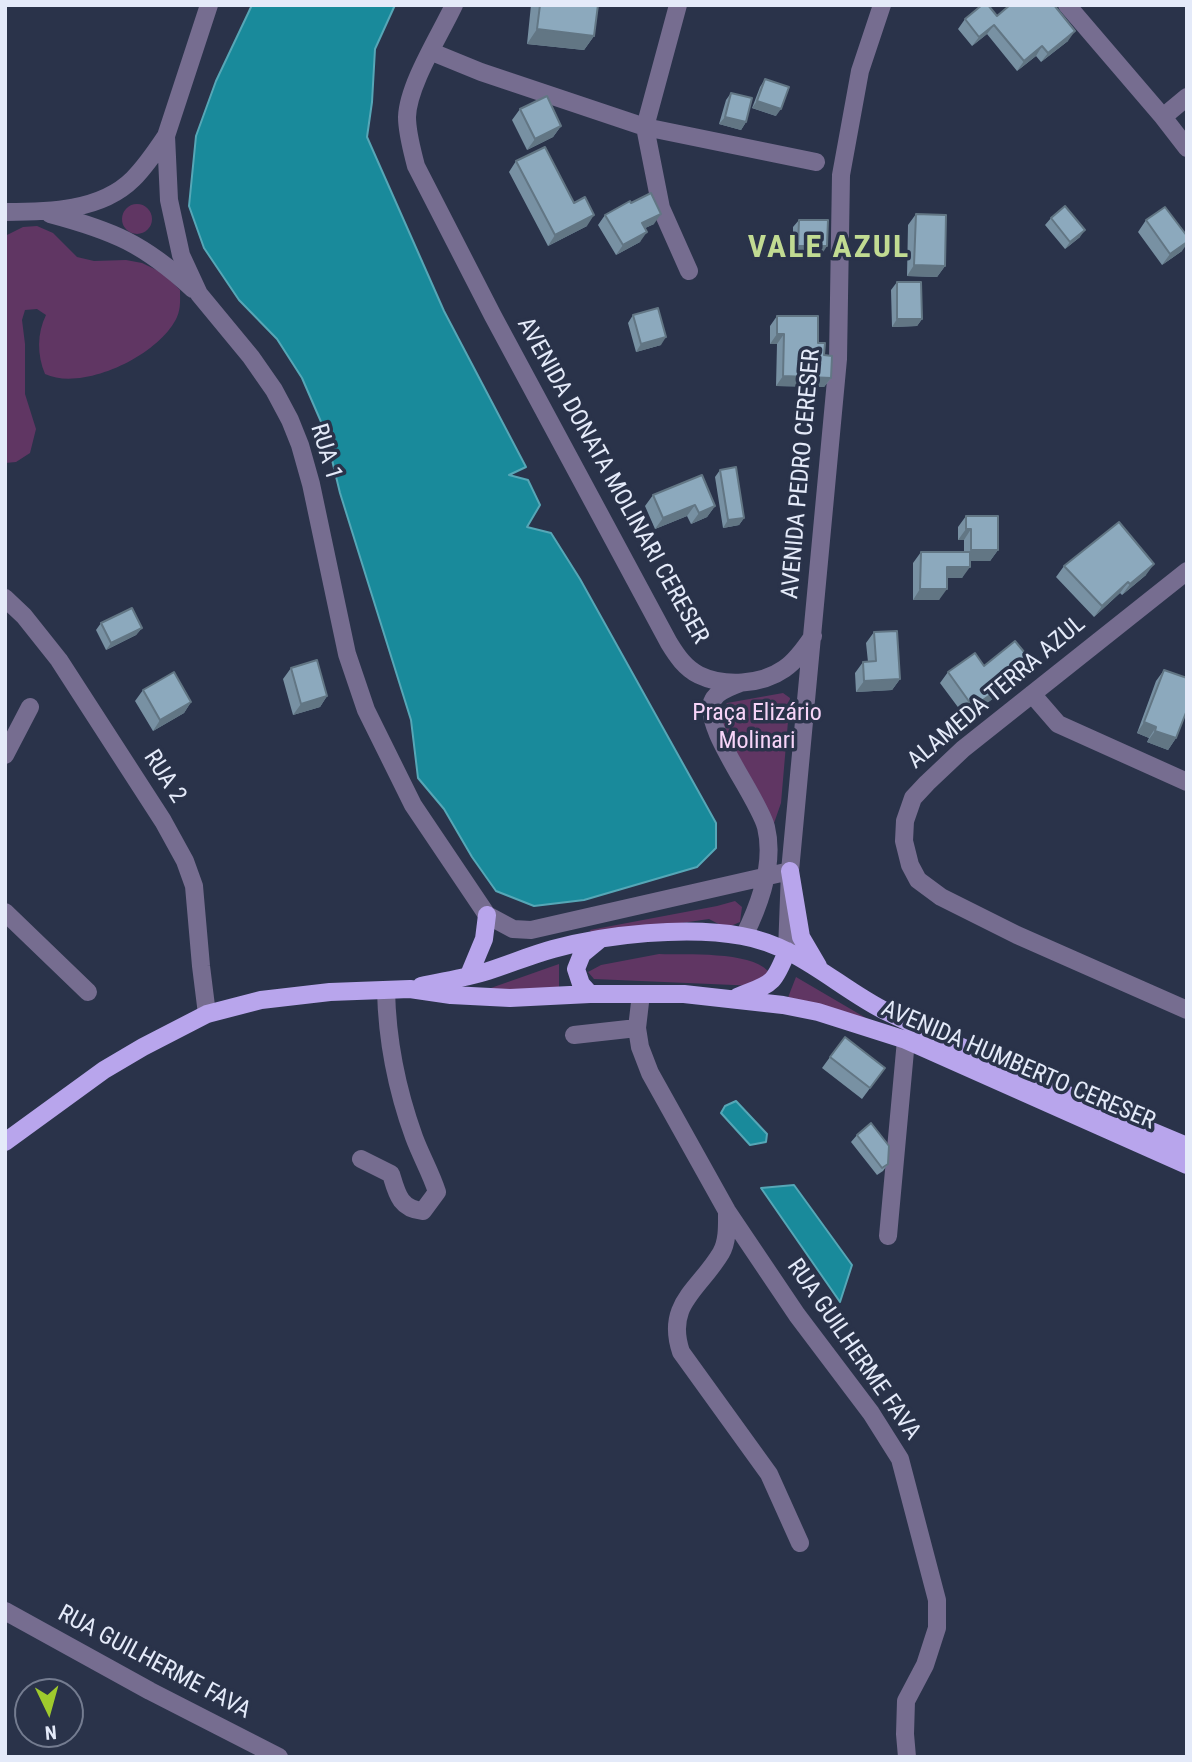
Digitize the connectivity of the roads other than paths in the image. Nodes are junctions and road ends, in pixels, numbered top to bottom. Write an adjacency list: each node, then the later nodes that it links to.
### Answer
1 (209, 5): 10 (street, RUA 1)
2 (454, 5): 6 (street, AVENIDA DONATA MOLINARI CERESER)
3 (678, 5): 9 (street)
4 (882, 5): 19 (street, AVENIDA PEDRO CERESER)
5 (1067, 5): 8 (street)
6 (432, 52): 9 (street); 21 (street, AVENIDA DONATA MOLINARI CERESER)
7 (1187, 97): 8 (street)
8 (1163, 117): 11 (street)
9 (645, 127): 12 (street); 15 (street)
10 (166, 136): 14 (street); 16 (street, RUA 1)
11 (1187, 148)
12 (816, 162)
13 (5, 212): 14 (street)
14 (43, 212): 16 (street)
15 (689, 271)
16 (199, 294): 30 (street, RUA 1)
17 (1187, 571): 22 (street, ALAMEDA TERRA AZUL)
18 (5, 598): 43 (street, RUA 2)
19 (813, 636): 20 (street); 23 (street, AVENIDA PEDRO CERESER)
20 (782, 671): 21 (street); 23 (street)
21 (740, 683): 28 (street)
22 (1032, 694): 26 (street); 42 (street, ALAMEDA TERRA AZUL)
23 (807, 700): 27 (street, AVENIDA PEDRO CERESER)
24 (30, 707): 25 (street)
25 (5, 755)
26 (1187, 782)
27 (790, 871): 28 (street); 33 (street, AVENIDA PEDRO CERESER); 34 (main road)
28 (765, 877): 30 (street); 31 (street)
29 (5, 912): 38 (street)
30 (486, 915): 35 (main road)
31 (744, 936): 32 (main road, AVENIDA HUMBERTO CERESER); 33 (main road, AVENIDA HUMBERTO CERESER)
32 (599, 940): 35 (main road, AVENIDA HUMBERTO CERESER); 39 (main road)
33 (787, 951): 34 (main road, AVENIDA HUMBERTO CERESER); 41 (main road)
34 (818, 967): 48 (main road, AVENIDA HUMBERTO CERESER)
35 (469, 975): 36 (main road, AVENIDA HUMBERTO CERESER)
36 (411, 989): 37 (main road, AVENIDA HUMBERTO CERESER); 39 (main road, AVENIDA HUMBERTO CERESER)
37 (386, 990): 43 (main road, AVENIDA HUMBERTO CERESER); 49 (street)
38 (89, 992)
39 (590, 994): 40 (main road, AVENIDA HUMBERTO CERESER)
40 (640, 994): 41 (main road, AVENIDA HUMBERTO CERESER); 44 (street, RUA GUILHERME FAVA)
41 (734, 998): 46 (main road, AVENIDA HUMBERTO CERESER)
42 (1187, 1010)
43 (207, 1014): 47 (main road, AVENIDA HUMBERTO CERESER)
44 (637, 1028): 45 (street); 51 (street, RUA GUILHERME FAVA)
45 (574, 1035)
46 (906, 1040): 50 (main road, AVENIDA HUMBERTO CERESER); 52 (street)
47 (5, 1142)
48 (1187, 1146)
49 (361, 1159)
50 (1187, 1165)
51 (727, 1210): 53 (street); 56 (street, RUA GUILHERME FAVA)
52 (888, 1236)
53 (800, 1543)
54 (5, 1611): 55 (street, RUA GUILHERME FAVA)
55 (279, 1757)
56 (907, 1757)

